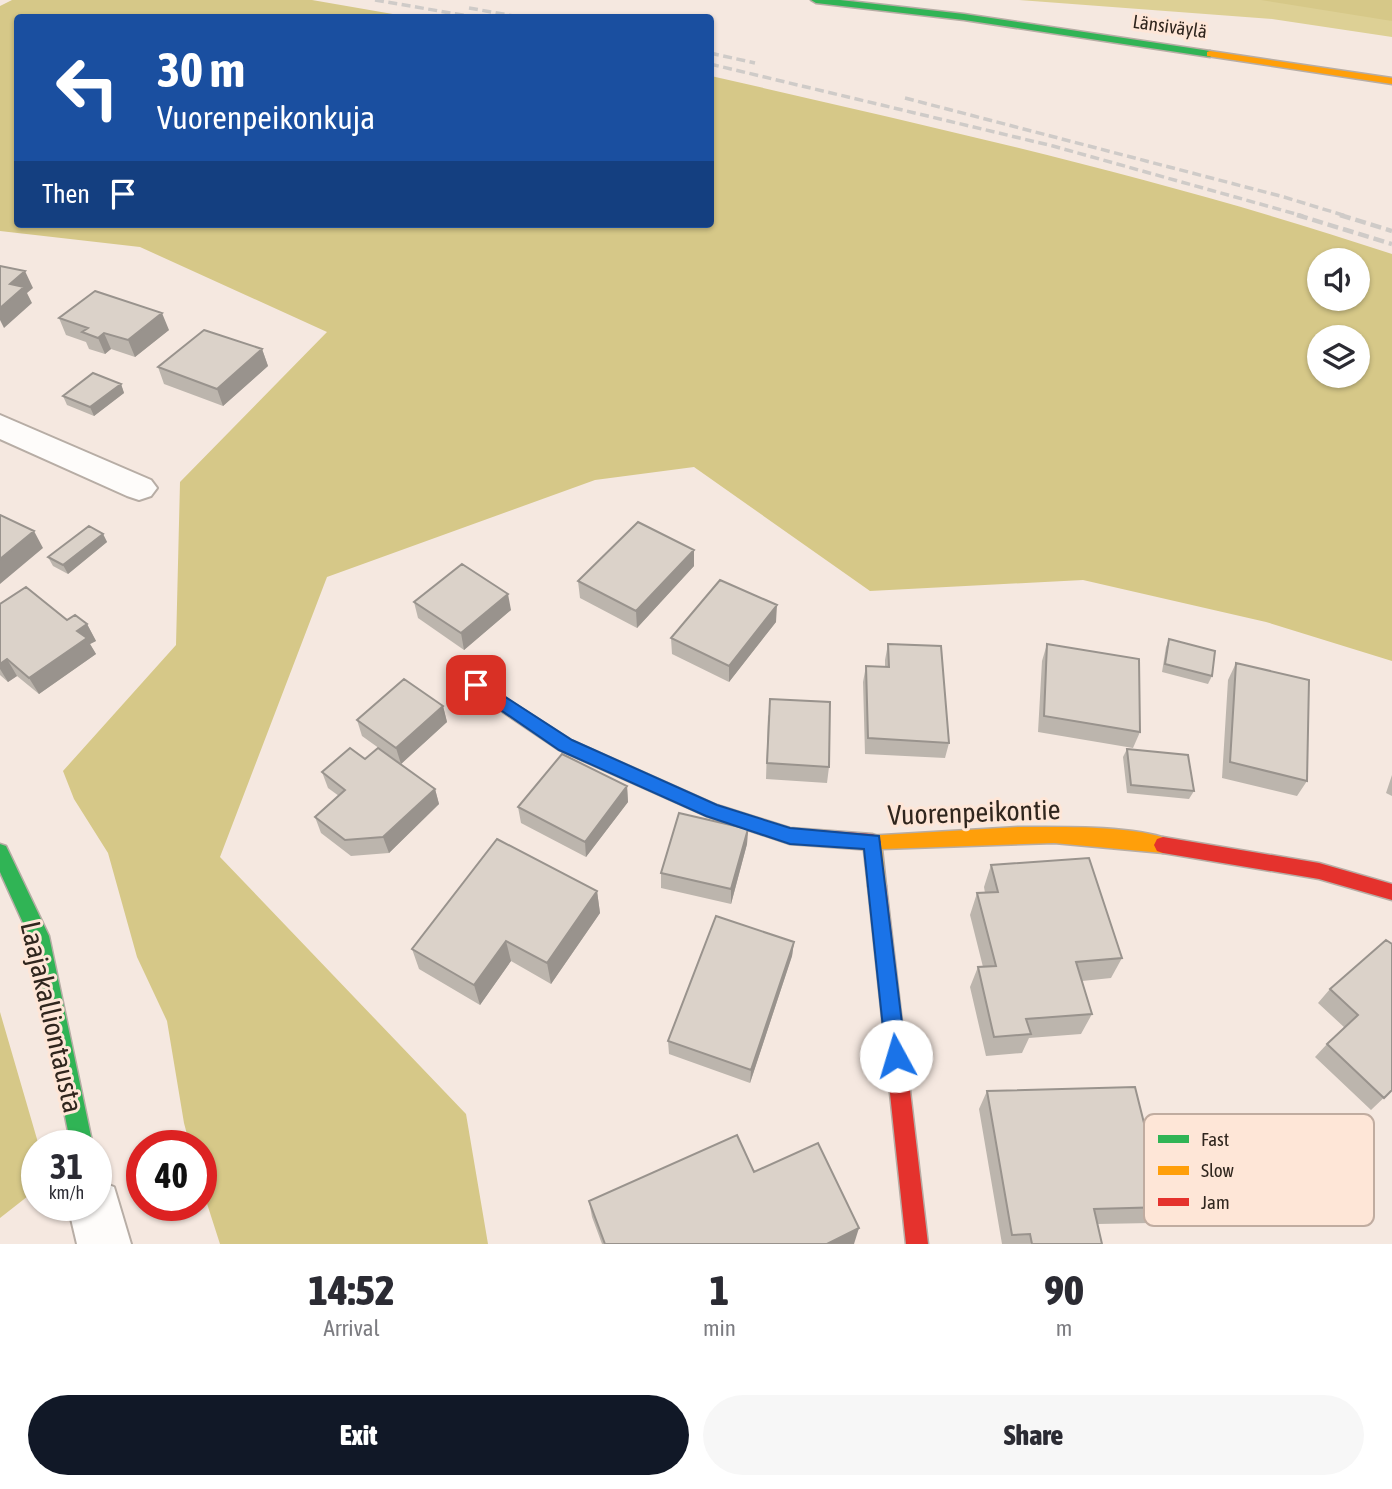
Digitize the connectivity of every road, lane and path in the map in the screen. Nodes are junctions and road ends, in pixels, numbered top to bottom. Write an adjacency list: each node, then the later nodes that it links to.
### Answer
1 (816, 0): 2 (main road, Länsiväylä)
2 (1392, 81)
3 (0, 426): 4 (street)
4 (139, 488)
5 (476, 685): 6 (main road)
6 (872, 842): 8 (main road, Vuorenpeikontie); 12 (main road, Vuorenpeikontie)
7 (0, 852): 9 (main road, Laajakalliontausta)
8 (1392, 892)
9 (79, 1130)
10 (99, 1221): 11 (street)
11 (104, 1244)
12 (917, 1244)

